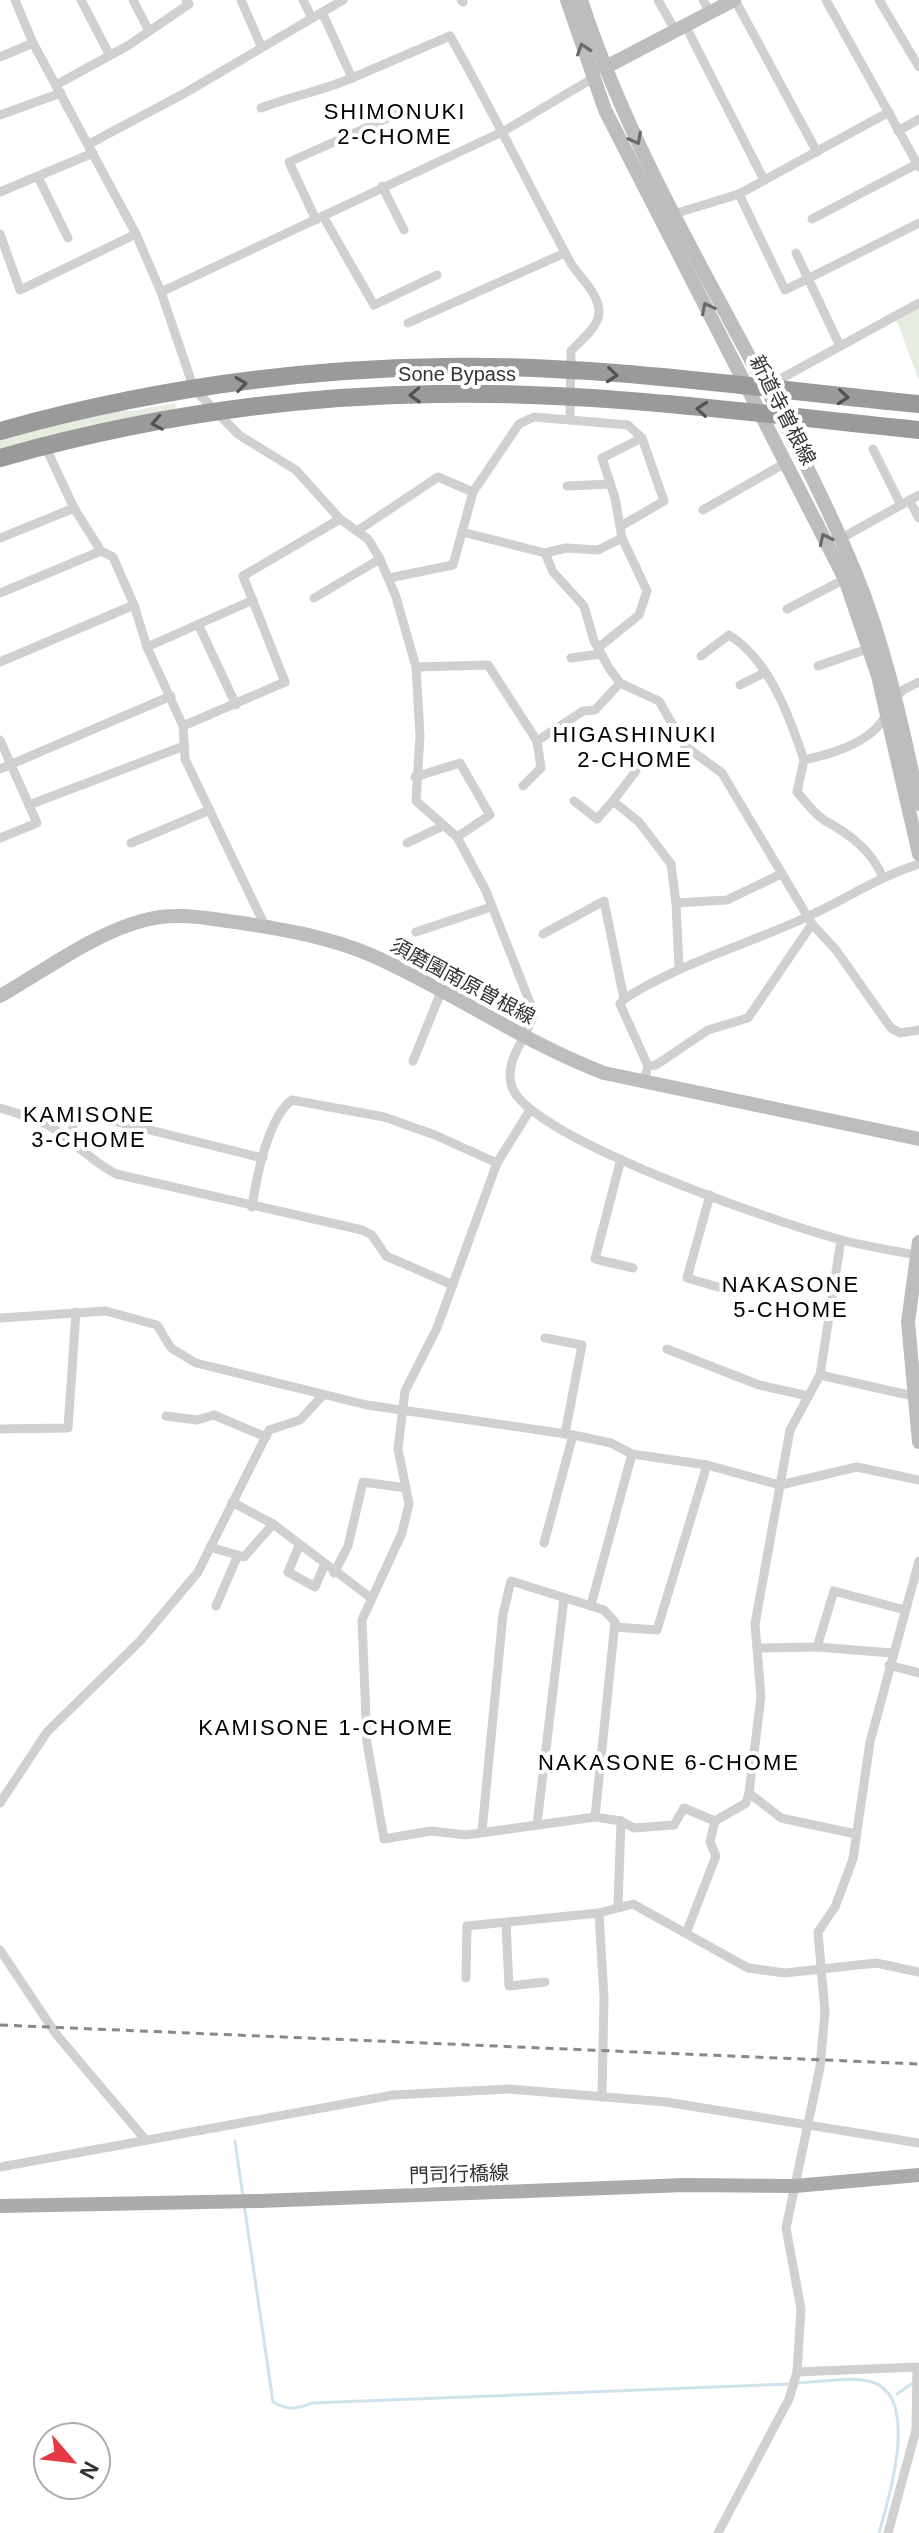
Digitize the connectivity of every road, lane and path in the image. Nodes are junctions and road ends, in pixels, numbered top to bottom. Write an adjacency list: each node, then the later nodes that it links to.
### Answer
1 (15, 0): 19 (street)
2 (81, 0): 21 (street)
3 (133, 0): 18 (street)
4 (186, 0): 18 (street)
5 (241, 0): 20 (street)
6 (303, 0): 16 (street)
7 (343, 0): 15 (street)
8 (567, 0): 26 (main road, 新道寺曽根線, one-way to 8)
9 (581, 0): 24 (main road, 新道寺曽根線)
10 (658, 0): 17 (street)
11 (734, 0): 14 (main road); 36 (street)
12 (826, 0): 29 (street)
13 (879, 0): 23 (street)
14 (707, 6): 17 (main road)
15 (322, 12): 16 (street); 25 (street)
16 (312, 18): 20 (street)
17 (680, 27): 24 (main road); 39 (street)
18 (149, 31): 21 (street)
19 (33, 43): 22 (street); 27 (street)
20 (261, 46): 35 (street)
21 (109, 54): 27 (street)
22 (0, 57)
23 (919, 67)
24 (604, 68): 26 (street); 43 (main road, 新道寺曽根線, one-way to 43)
25 (352, 78): 28 (street); 33 (street)
26 (593, 80): 33 (street); 61 (main road, 新道寺曽根線, one-way to 26)
27 (59, 89): 31 (street); 35 (street)
28 (261, 108)
29 (889, 112): 34 (street); 36 (street)
30 (397, 114): 44 (street)
31 (0, 115)
32 (919, 119): 34 (street)
33 (504, 131): 40 (street); 51 (street)
34 (898, 131): 37 (street)
35 (91, 148): 38 (street); 49 (street)
36 (817, 152): 39 (street)
37 (918, 165): 45 (street)
38 (38, 177): 41 (street); 50 (street)
39 (764, 180): 42 (street)
40 (382, 186): 44 (street); 47 (street)
41 (0, 192)
42 (739, 194): 43 (street); 54 (street)
43 (674, 214): 61 (main road, 新道寺曽根線)
44 (319, 218): 53 (street); 55 (street)
45 (812, 219)
46 (919, 223): 54 (street)
47 (404, 230)
48 (0, 234): 49 (street)
49 (136, 234): 55 (street)
50 (68, 238)
51 (565, 253): 57 (street); 59 (street)
52 (796, 253): 54 (street)
53 (437, 275)
54 (810, 277): 58 (street)
55 (161, 292): 60 (street)
56 (919, 303): 58 (street)
57 (408, 323)
58 (840, 346): 61 (street)
59 (568, 372): 60 (highway, Sone Bypass, one-way to 59); 61 (highway, Sone Bypass, one-way to 61); 62 (street)
60 (194, 389): 64 (street); 68 (highway, Sone Bypass)
61 (758, 389): 63 (highway, Sone Bypass, one-way to 63); 65 (main road, 新道寺曽根線)
62 (567, 397): 64 (highway, Sone Bypass, one-way to 64); 65 (highway, Sone Bypass, one-way to 62); 66 (street)
63 (919, 404)
64 (219, 411): 70 (highway, Sone Bypass, one-way to 70); 82 (street)
65 (771, 415): 67 (highway, Sone Bypass); 73 (main road, 新道寺曽根線); 88 (main road, 新道寺曽根線)
66 (570, 420): 69 (street); 76 (street)
67 (919, 430)
68 (0, 431)
69 (642, 438): 74 (street); 83 (street)
70 (45, 446): 72 (highway, Sone Bypass); 79 (street)
71 (873, 449): 78 (street)
72 (0, 458)
73 (787, 462): 80 (street); 93 (main road, 新道寺曽根線, one-way to 73)
74 (610, 484): 75 (street); 83 (street)
75 (567, 486)
76 (473, 492): 84 (street); 85 (street)
77 (919, 495): 78 (street)
78 (905, 503): 81 (street); 88 (street)
79 (74, 508): 86 (street); 89 (street)
80 (703, 510)
81 (919, 518)
82 (340, 519): 84 (street); 96 (street)
83 (621, 526): 87 (street)
84 (357, 531): 91 (street)
85 (462, 532): 90 (street); 92 (street)
86 (0, 538)
87 (622, 538): 90 (street); 102 (street)
88 (840, 539): 113 (main road, 新道寺曽根線)
89 (101, 551): 94 (street); 97 (street)
90 (545, 553): 102 (street)
91 (380, 559): 92 (street); 95 (street)
92 (389, 578): 107 (street)
93 (845, 579): 98 (street); 101 (main road, 新道寺曽根線)
94 (0, 593)
95 (314, 598)
96 (253, 600): 99 (street); 114 (street)
97 (134, 605): 100 (street); 105 (street)
98 (787, 609)
99 (199, 626): 100 (street); 114 (street)
100 (147, 647): 112 (street)
101 (870, 648): 106 (street); 115 (main road, 新道寺曽根線)
102 (599, 651): 104 (street); 110 (street)
103 (701, 656): 108 (street)
104 (571, 658)
105 (0, 662)
106 (818, 666)
107 (416, 667): 118 (street); 124 (street)
108 (764, 673): 111 (street); 120 (street)
109 (919, 682): 113 (street)
110 (620, 683): 118 (street); 138 (street)
111 (740, 685)
112 (171, 696): 116 (street); 121 (street)
113 (896, 697): 115 (street); 128 (main road, 新道寺曽根線)
114 (236, 705): 116 (street)
115 (887, 713): 120 (street); 136 (main road, 新道寺曽根線)
116 (183, 726): 119 (street)
117 (0, 740): 121 (street)
118 (537, 741): 125 (street)
119 (184, 746): 129 (street); 130 (street)
120 (804, 760): 139 (street)
121 (12, 762): 122 (street); 129 (street)
122 (0, 769)
123 (636, 771): 127 (street)
124 (415, 777): 131 (street); 132 (street)
125 (523, 786)
126 (574, 801): 127 (street)
127 (613, 801): 140 (street)
128 (919, 804)
129 (29, 805): 133 (street)
130 (210, 810): 134 (street); 143 (street)
131 (443, 826): 132 (street); 135 (street)
132 (457, 837): 141 (street)
133 (0, 838)
134 (131, 843)
135 (407, 843)
136 (919, 854)
137 (919, 864): 139 (street)
138 (781, 874): 140 (street); 142 (street)
139 (883, 878): 142 (street)
140 (676, 903): 146 (street)
141 (491, 907): 144 (street); 151 (street)
142 (810, 921): 146 (street); 150 (street); 153 (street)
143 (265, 926): 147 (main road, 須磨園南原曽根線); 148 (main road, 須磨園南原曽根線)
144 (416, 932)
145 (543, 934): 149 (street)
146 (679, 968): 149 (street)
147 (441, 992): 151 (main road, 須磨園南原曽根線); 152 (street)
148 (0, 996)
149 (624, 999): 153 (street)
150 (919, 1030)
151 (523, 1035): 153 (main road, 須磨園南原曽根線); 155 (street)
152 (413, 1061)
153 (646, 1074): 156 (main road, 須磨園南原曽根線)
154 (0, 1108): 157 (street)
155 (530, 1110): 159 (street); 160 (street)
156 (919, 1139)
157 (69, 1140): 158 (street); 162 (street)
158 (263, 1158): 160 (street); 162 (street)
159 (621, 1159): 161 (street); 165 (street)
160 (497, 1163): 166 (street)
161 (710, 1195): 163 (street); 167 (street)
162 (252, 1207): 166 (street)
163 (841, 1240): 164 (street); 172 (street)
164 (917, 1249): 175 (main road)
165 (633, 1268)
166 (453, 1285): 176 (street)
167 (735, 1292)
168 (76, 1312): 169 (street); 173 (street); 178 (street)
169 (0, 1318)
170 (545, 1338): 179 (street)
171 (667, 1349): 174 (street)
172 (820, 1375): 174 (street); 175 (street)
173 (323, 1395): 176 (street); 180 (street)
174 (808, 1396): 185 (street)
175 (913, 1396): 181 (main road)
176 (402, 1409): 179 (street); 186 (street)
177 (166, 1416): 180 (street)
178 (0, 1429)
179 (569, 1434): 182 (street); 189 (street)
180 (266, 1437): 187 (street)
181 (919, 1442)
182 (632, 1454): 183 (street); 198 (street)
183 (707, 1465): 185 (street); 201 (street)
184 (919, 1480): 185 (street)
185 (780, 1485): 203 (street)
186 (406, 1488): 195 (street); 196 (street)
187 (232, 1502): 188 (street); 191 (street)
188 (273, 1524): 190 (street); 192 (street)
189 (544, 1543)
190 (299, 1546): 194 (street); 194 (street)
191 (210, 1547): 192 (street); 208 (street)
192 (238, 1555): 199 (street)
193 (919, 1561): 200 (street)
194 (324, 1566): 195 (street)
195 (334, 1573): 196 (street)
196 (371, 1598): 213 (street)
197 (564, 1598): 198 (street); 212 (street); 213 (street)
198 (591, 1605): 201 (street)
199 (216, 1606)
200 (905, 1610): 202 (street); 204 (street)
201 (615, 1627): 209 (street)
202 (817, 1647): 203 (street); 204 (street)
203 (757, 1648): 207 (street)
204 (892, 1653): 205 (street)
205 (889, 1665): 206 (street); 214 (street)
206 (919, 1673)
207 (749, 1793): 211 (street); 214 (street)
208 (0, 1803)
209 (595, 1817): 210 (street); 212 (street)
210 (621, 1821): 211 (street); 215 (street)
211 (715, 1821): 218 (street)
212 (537, 1824): 213 (street)
213 (482, 1831)
214 (856, 1834): 220 (street)
215 (618, 1905): 216 (street); 218 (street)
216 (599, 1913): 217 (street); 224 (street)
217 (506, 1923): 222 (street); 223 (street)
218 (687, 1931): 220 (street)
219 (0, 1950): 226 (street)
220 (824, 1971): 221 (street); 225 (street)
221 (919, 1972)
222 (466, 1978)
223 (545, 1982)
224 (602, 2097): 225 (street); 226 (street)
225 (810, 2123): 227 (street); 230 (street)
226 (144, 2138): 228 (street)
227 (919, 2143)
228 (0, 2167)
229 (919, 2175): 230 (main road, 門司行橋線)
230 (795, 2186): 231 (main road, 門司行橋線); 232 (street)
231 (0, 2206)
232 (796, 2374): 233 (street); 234 (street)
233 (718, 2533)
234 (888, 2533)

